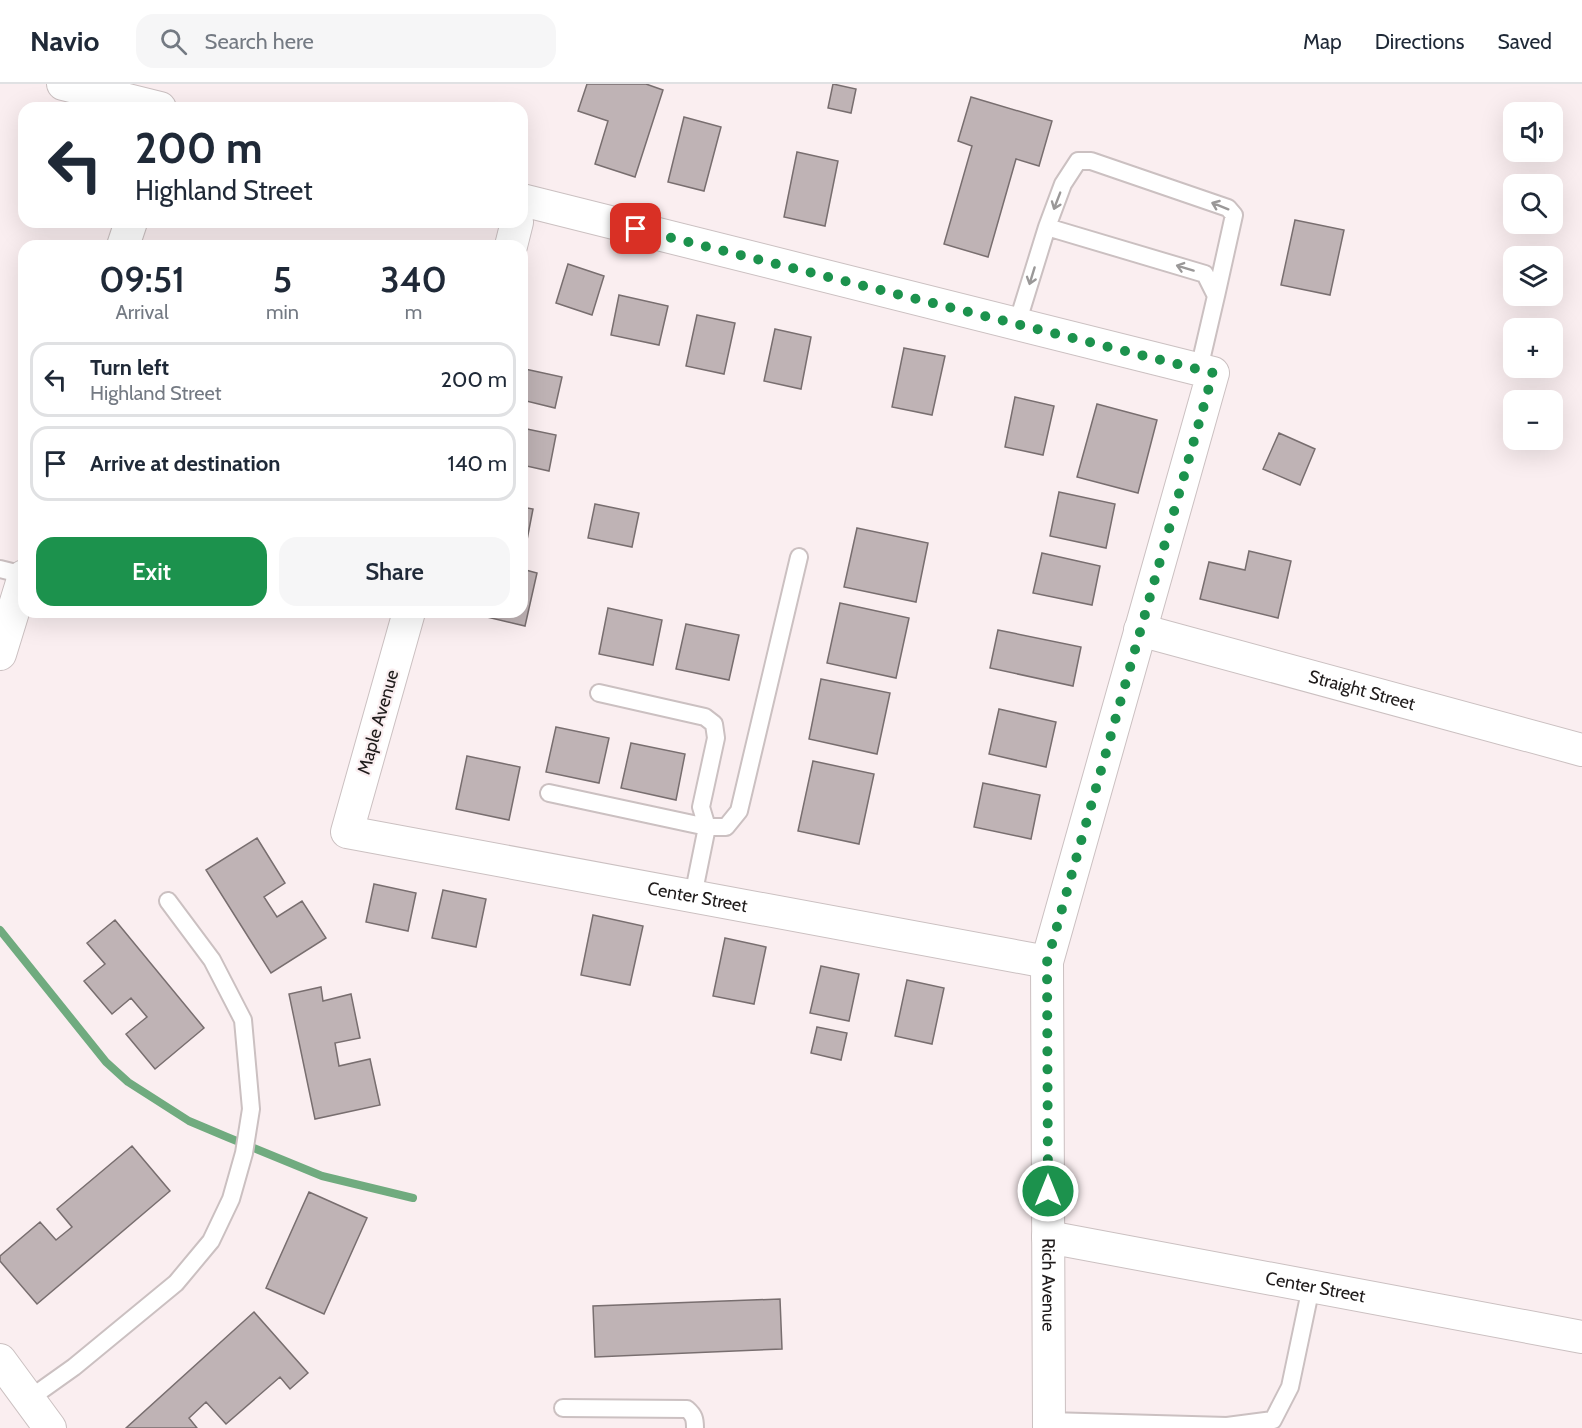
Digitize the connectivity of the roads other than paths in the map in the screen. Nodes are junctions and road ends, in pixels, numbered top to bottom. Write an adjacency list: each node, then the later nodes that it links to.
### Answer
1 (63, 84): 3 (street)
2 (172, 84): 4 (street)
3 (136, 102)
4 (167, 102)
5 (528, 209): 8 (street)
6 (1047, 227): 7 (lane, one-way to 6); 7 (lane, one-way to 6); 8 (lane, one-way to 8)
7 (1216, 296): 9 (lane)
8 (1017, 324): 9 (street)
9 (1206, 371): 15 (street, Rich Avenue)
10 (799, 557): 20 (lane)
11 (0, 569): 12 (lane)
12 (18, 574)
13 (18, 596): 16 (street)
14 (407, 618): 21 (street, Maple Avenue)
15 (1140, 630): 18 (street, Straight Street); 24 (street, Rich Avenue)
16 (0, 654)
17 (599, 693): 20 (lane)
18 (1582, 750)
19 (549, 793): 20 (lane)
20 (707, 827): 22 (lane)
21 (347, 832): 22 (street, Center Street)
22 (693, 896): 24 (street, Center Street)
23 (168, 901): 28 (lane)
24 (1047, 962): 25 (street, Rich Avenue)
25 (1048, 1237): 26 (street, Center Street); 30 (street, Rich Avenue)
26 (1311, 1287): 27 (street, Center Street); 30 (lane)
27 (1582, 1338)
28 (10, 1381): 31 (street)
29 (563, 1408): 32 (lane)
30 (1049, 1425)
31 (51, 1428)
32 (695, 1428)

